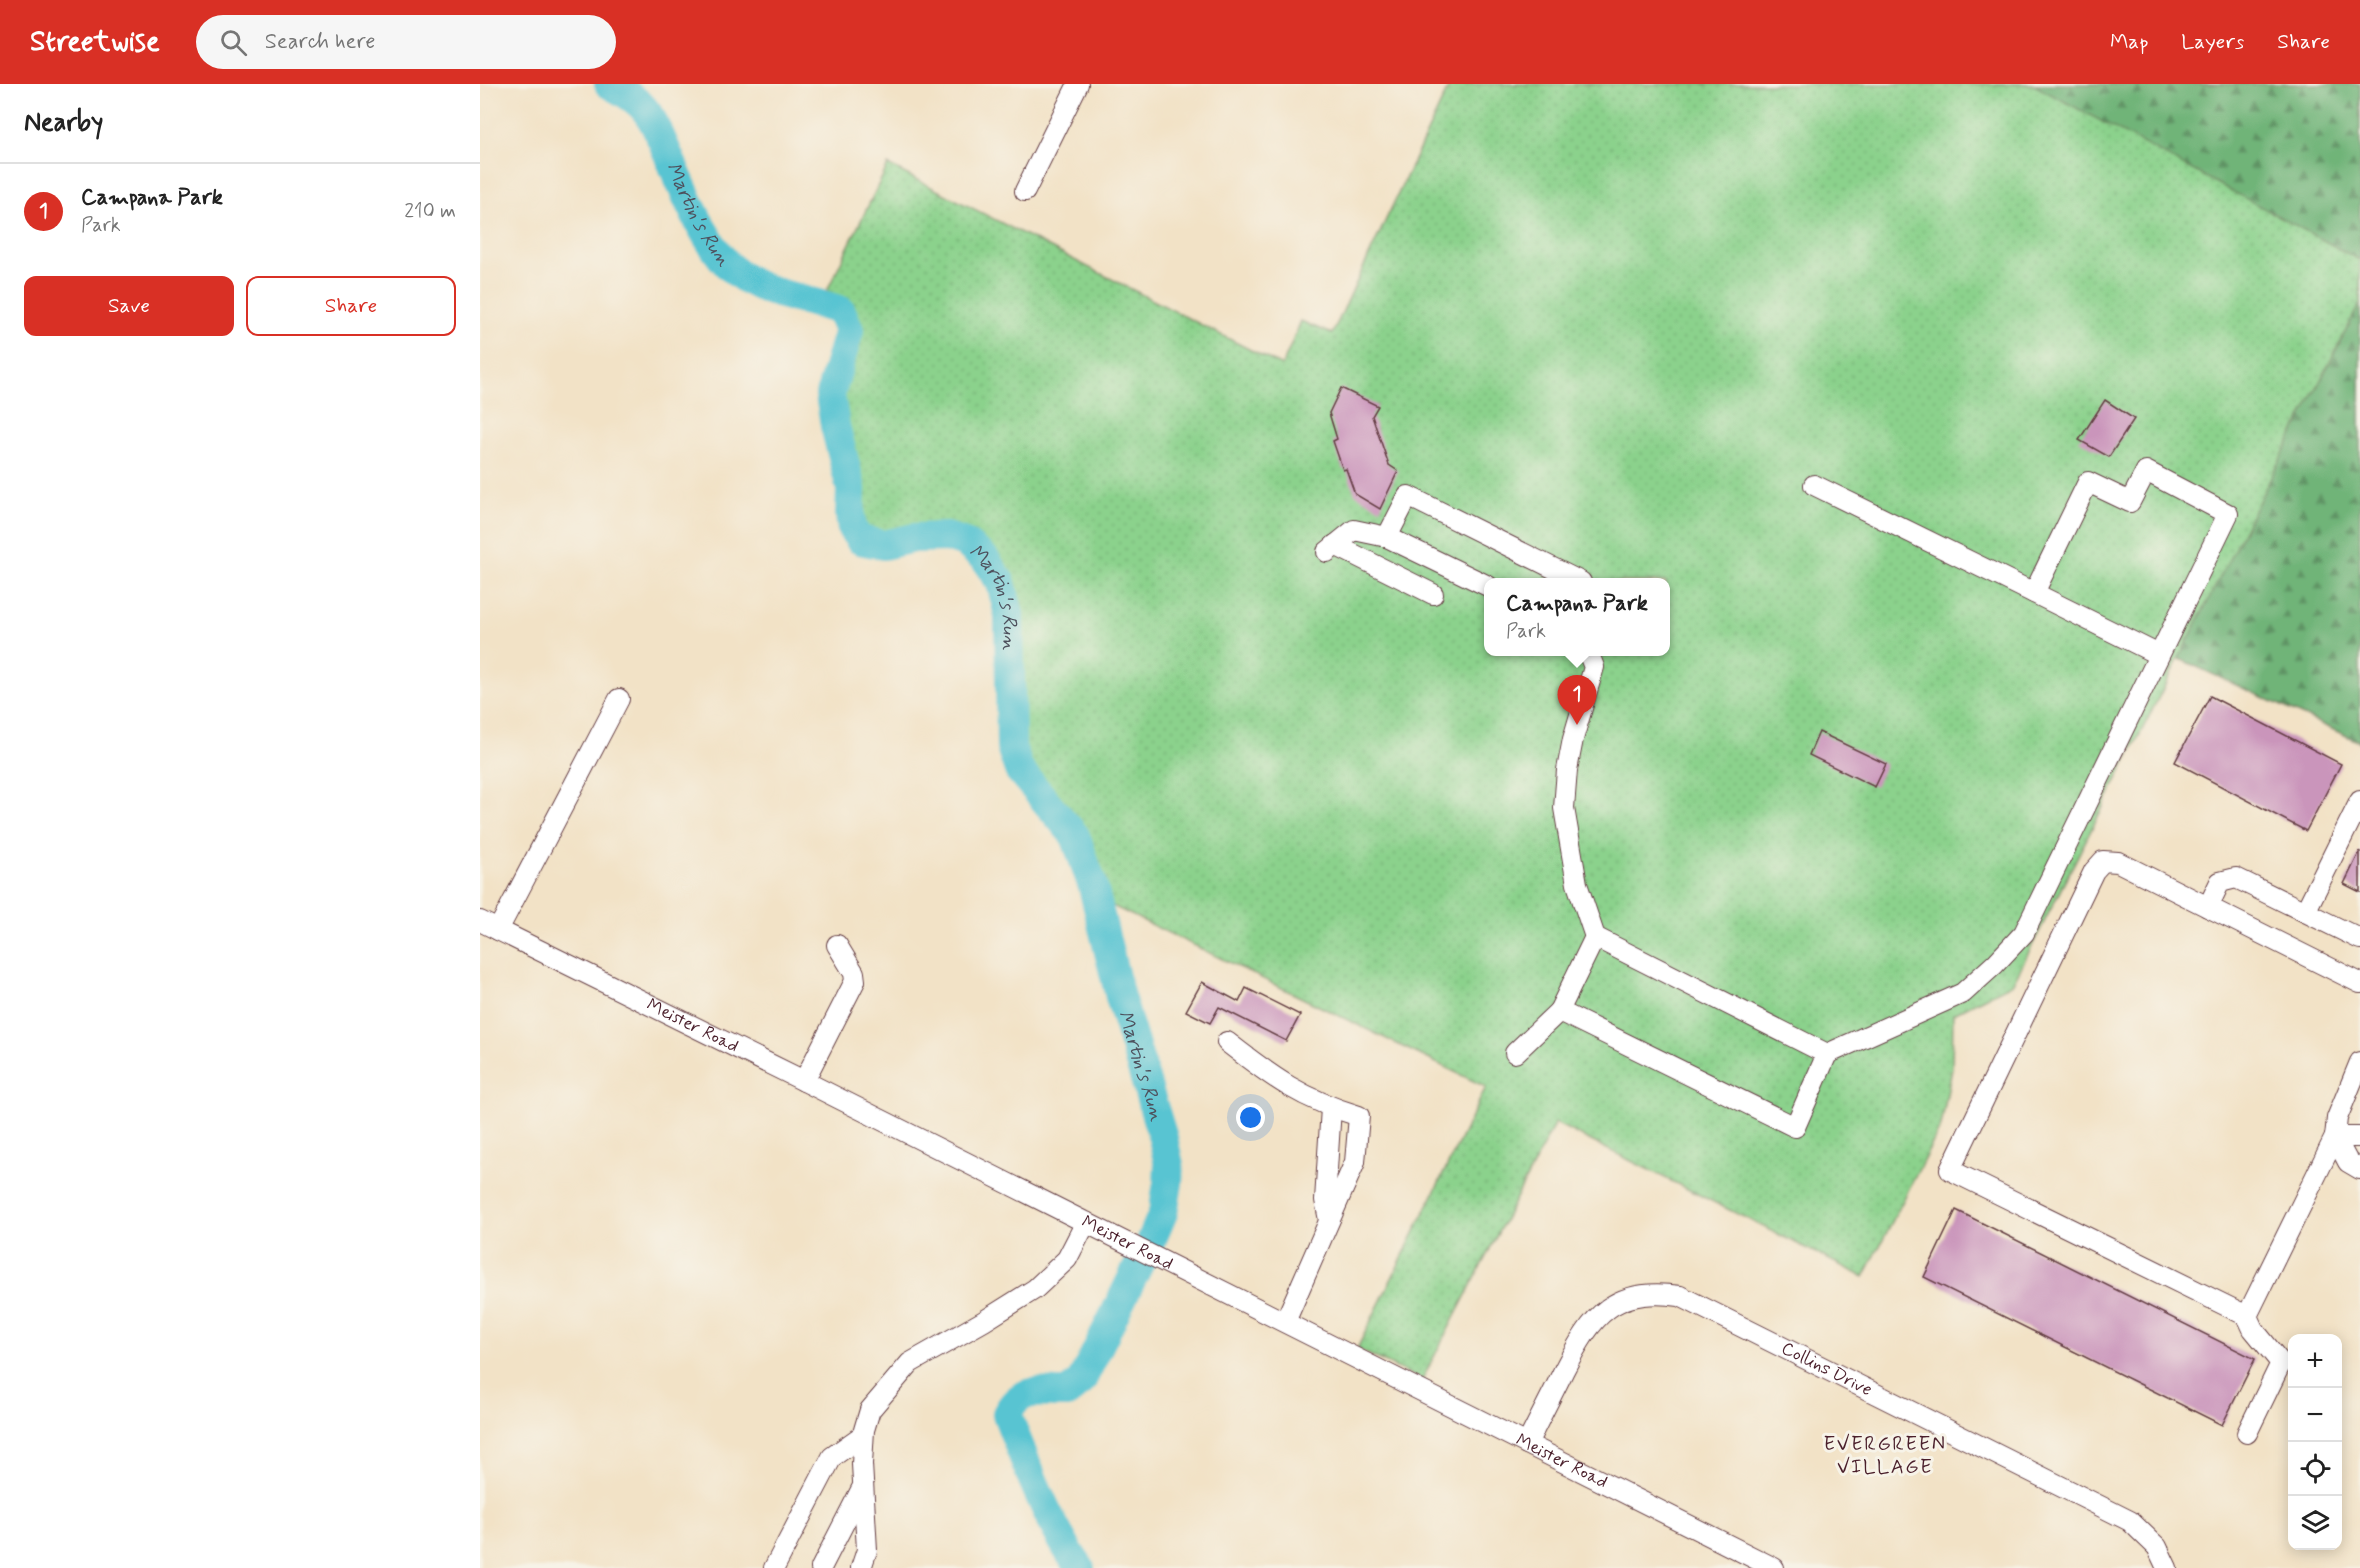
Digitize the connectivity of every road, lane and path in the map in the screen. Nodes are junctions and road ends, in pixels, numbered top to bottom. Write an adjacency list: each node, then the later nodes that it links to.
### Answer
1 (1078, 84): 2 (street)
2 (1025, 191)
3 (1814, 485): 7 (street)
4 (1387, 537): 5 (street); 6 (street); 8 (street)
5 (1573, 578)
6 (1484, 584)
7 (2034, 593): 9 (street); 9 (street)
8 (1433, 594)
9 (2159, 655): 24 (street)
10 (1590, 656): 17 (street)
11 (619, 699): 16 (street)
12 (2360, 801): 14 (street)
13 (2208, 907): 14 (street); 20 (street); 33 (street)
14 (2305, 912): 18 (street)
15 (480, 921): 16 (street, Meister Road)
16 (498, 930): 26 (street, Meister Road)
17 (1595, 937): 21 (street); 24 (street)
18 (2360, 939)
19 (837, 945): 26 (street)
20 (2360, 983)
21 (1559, 1011): 23 (street); 24 (street)
22 (1227, 1042): 27 (street)
23 (1515, 1053)
24 (1827, 1054)
25 (2360, 1062): 28 (street)
26 (804, 1081): 32 (street, Meister Road)
27 (1331, 1108): 31 (street); 31 (street)
28 (2335, 1137): 29 (street); 30 (street); 33 (street)
29 (2360, 1137)
30 (2360, 1169)
31 (1329, 1220): 34 (street)
32 (1086, 1222): 34 (street, Meister Road); 36 (street)
33 (2247, 1316): 35 (street)
34 (1285, 1322): 37 (street, Meister Road)
35 (2247, 1433)
36 (863, 1435): 38 (street); 39 (street)
37 (1527, 1444): 42 (street, Meister Road); 43 (street, Collins Drive)
38 (863, 1486): 40 (street); 41 (street)
39 (774, 1568)
40 (821, 1568)
41 (861, 1568)
42 (1774, 1568)
43 (2167, 1568)

